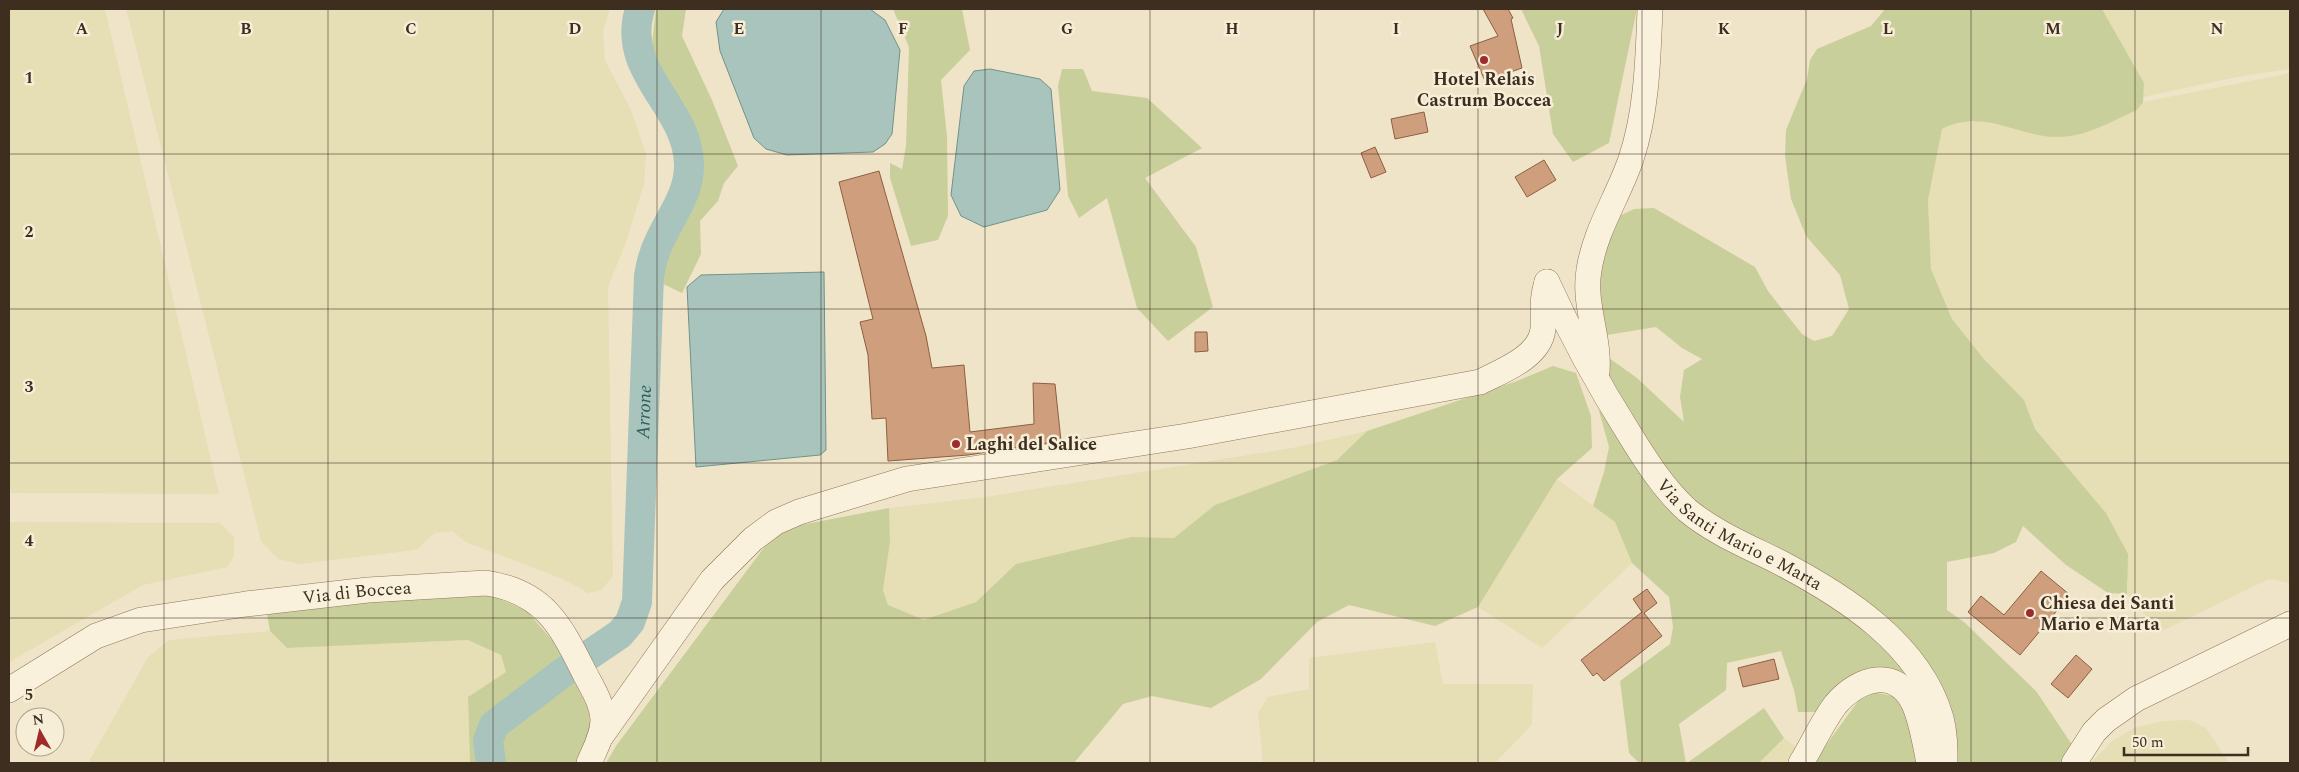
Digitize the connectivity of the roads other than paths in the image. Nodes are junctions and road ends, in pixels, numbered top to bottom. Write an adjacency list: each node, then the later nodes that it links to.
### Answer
1 (1650, 9): 2 (street)
2 (1596, 379): 5 (street, Via Santi Mario e Marta); 9 (street, Via Santi Mario e Marta)
3 (2290, 624): 10 (street)
4 (9, 690): 5 (street, Via di Boccea)
5 (599, 739): 6 (street, Via di Boccea)
6 (589, 763)
7 (1801, 763): 8 (street)
8 (1930, 763)
9 (1945, 763)
10 (2074, 763)

